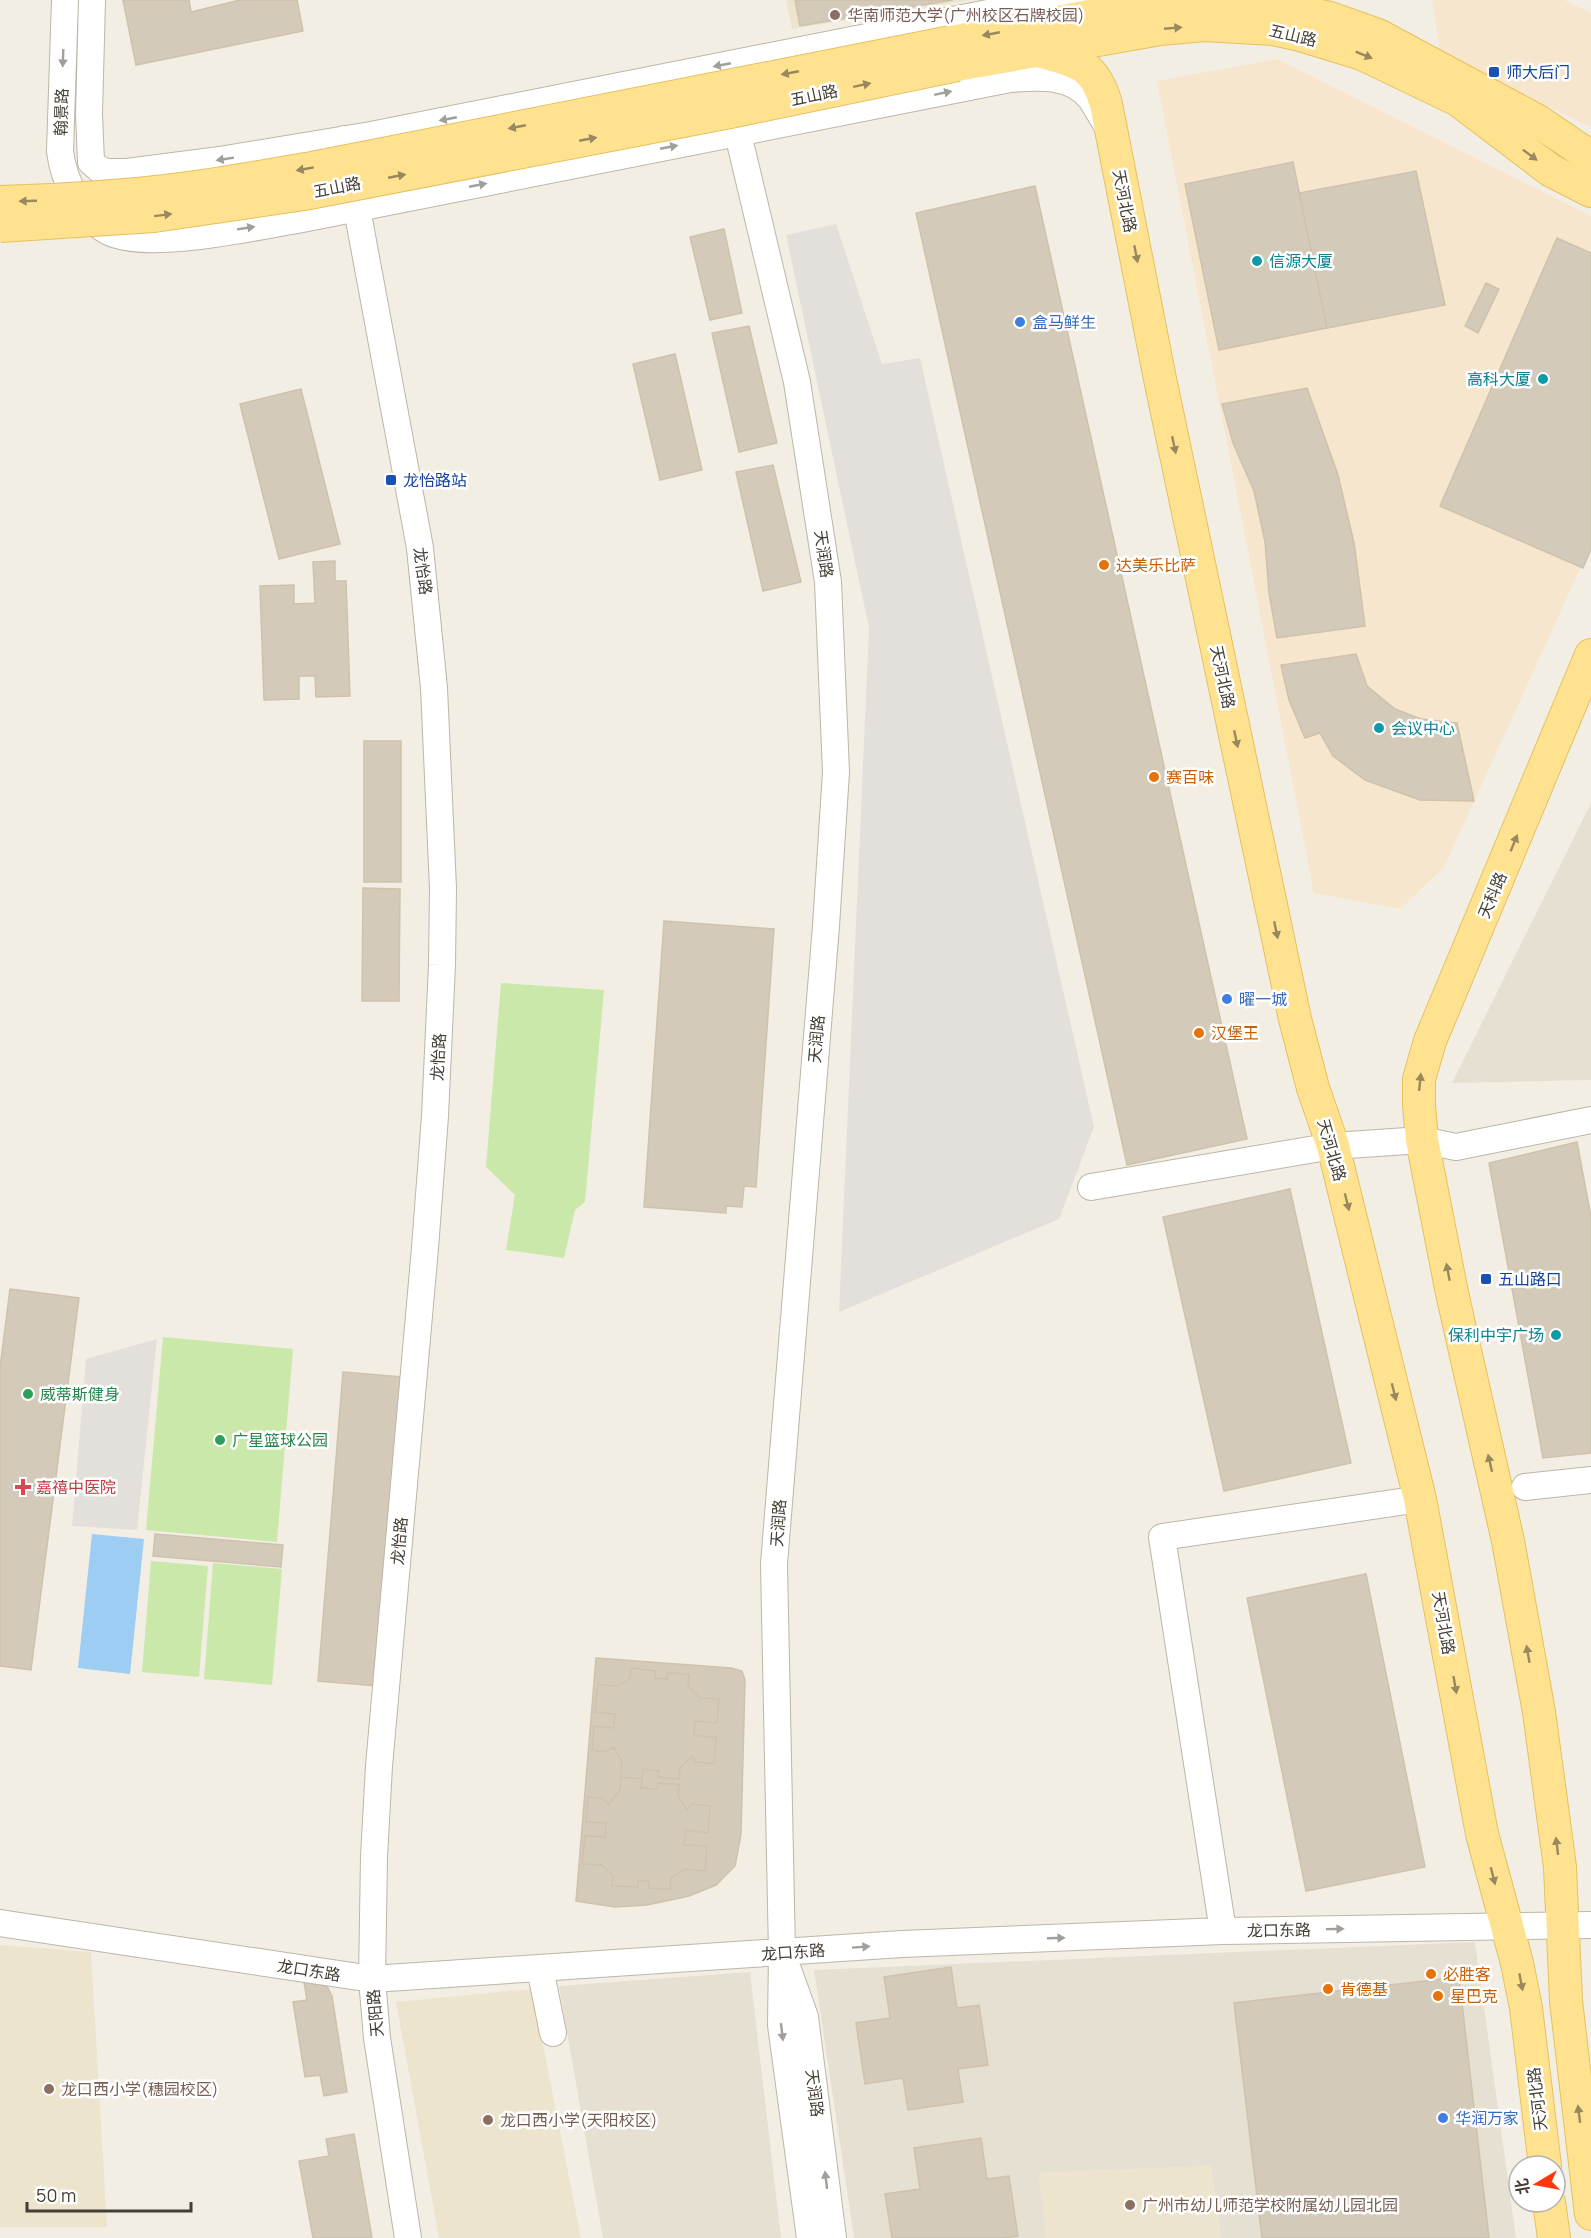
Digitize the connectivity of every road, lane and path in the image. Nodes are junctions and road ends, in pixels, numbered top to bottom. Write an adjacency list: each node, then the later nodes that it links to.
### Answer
1 (65, 0): 12 (street, 翰景路, one-way to 12)
2 (92, 0): 8 (street, 翰景路, one-way to 2)
3 (1110, 12): 5 (main road, 五山路, one-way to 5); 8 (street, one-way to 8); 9 (main road, 五山路)
4 (1039, 51): 5 (main road, 五山路); 7 (main road, 天河北路); 10 (main road, 五山路, one-way to 10)
5 (954, 53): 11 (main road, 五山路, one-way to 11, bridge); 13 (main road, 五山路, one-way to 5, bridge)
6 (738, 134): 7 (street, one-way to 7); 12 (street, one-way to 6); 26 (street, 天润路)
7 (1112, 135): 17 (main road, 天河北路, one-way to 17)
8 (344, 139): 12 (street, 龙怡路)
9 (1591, 157)
10 (1591, 191)
11 (0, 202)
12 (359, 209): 28 (street, 龙怡路)
13 (0, 226)
14 (1591, 655): 16 (main road, 天科路, one-way to 14)
15 (1591, 1120): 16 (street)
16 (1422, 1140): 17 (street); 24 (main road, one-way to 16)
17 (1333, 1146): 18 (street); 21 (main road, 天河北路, one-way to 21)
18 (1091, 1187)
19 (1591, 1480): 20 (street)
20 (1525, 1487)
21 (1420, 1499): 23 (main road, 天河北路, one-way to 23); 25 (street)
22 (0, 1923): 28 (street, 龙口东路)
23 (1506, 1925): 24 (street, 龙口东路); 25 (street, 龙口东路, one-way to 23); 30 (main road, 天河北路, one-way to 30)
24 (1577, 1925): 32 (main road, one-way to 24)
25 (1223, 1931): 26 (street, 龙口东路, one-way to 25)
26 (782, 1953): 27 (street, 龙口东路); 35 (street, 天润路, one-way to 35); 36 (street, 天润路, one-way to 26)
27 (540, 1968): 28 (street, 龙口东路); 29 (street)
28 (372, 1979): 33 (street, 天阳路); 34 (street, 天阳路)
29 (552, 2033)
30 (1544, 2154)
31 (1551, 2214): 37 (main road)
32 (1591, 2214)
33 (408, 2238)
34 (426, 2238)
35 (810, 2238)
36 (833, 2238)
37 (1554, 2238)

